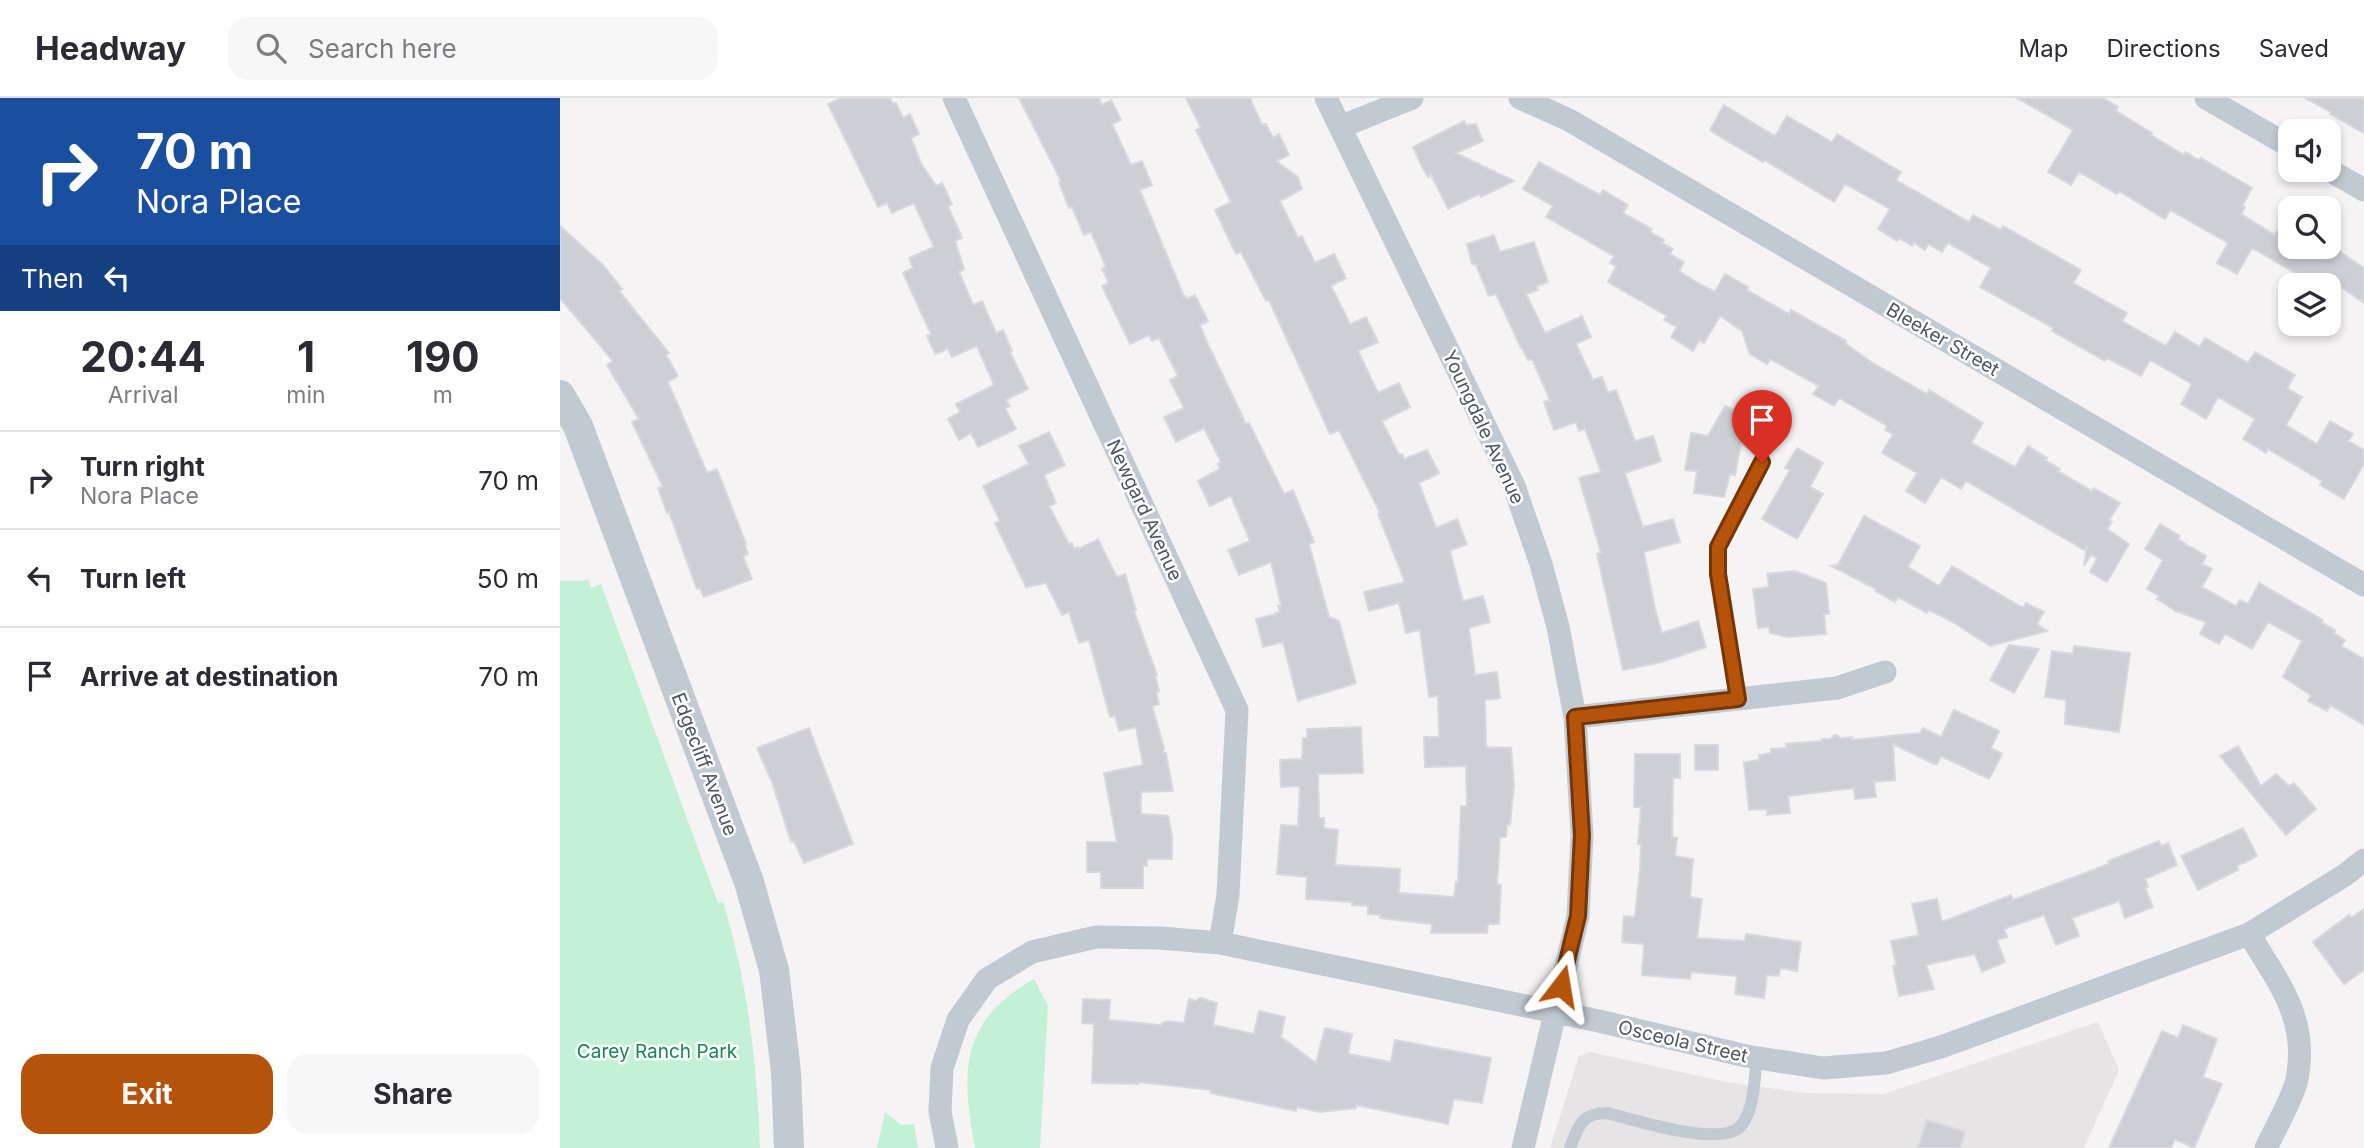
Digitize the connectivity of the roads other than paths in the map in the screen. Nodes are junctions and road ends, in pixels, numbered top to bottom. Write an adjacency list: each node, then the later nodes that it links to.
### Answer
1 (954, 98): 18 (street, Newgard Avenue)
2 (1326, 98): 6 (street, Youngdale Avenue)
3 (1412, 98): 6 (street)
4 (1520, 98): 12 (street, Bleeker Street)
5 (2206, 98): 7 (street)
6 (1340, 127): 15 (street, Youngdale Avenue)
7 (2278, 140)
8 (2341, 177): 9 (street)
9 (2364, 190)
10 (560, 395): 21 (street, Edgecliff Avenue)
11 (1762, 462): 14 (lane)
12 (2364, 585)
13 (1885, 673): 14 (street)
14 (1738, 699): 15 (street)
15 (1575, 717): 19 (street, Youngdale Avenue)
16 (2364, 860): 17 (street, Osceola Street)
17 (2249, 934): 20 (street, Osceola Street); 25 (street)
18 (1220, 943): 19 (street, Osceola Street); 22 (street, Osceola Street)
19 (1554, 1012): 20 (street, Osceola Street); 23 (street, Youngdale Avenue)
20 (1757, 1058): 24 (lane)
21 (789, 1148)
22 (947, 1148)
23 (1523, 1148)
24 (1570, 1148)
25 (2266, 1148)

